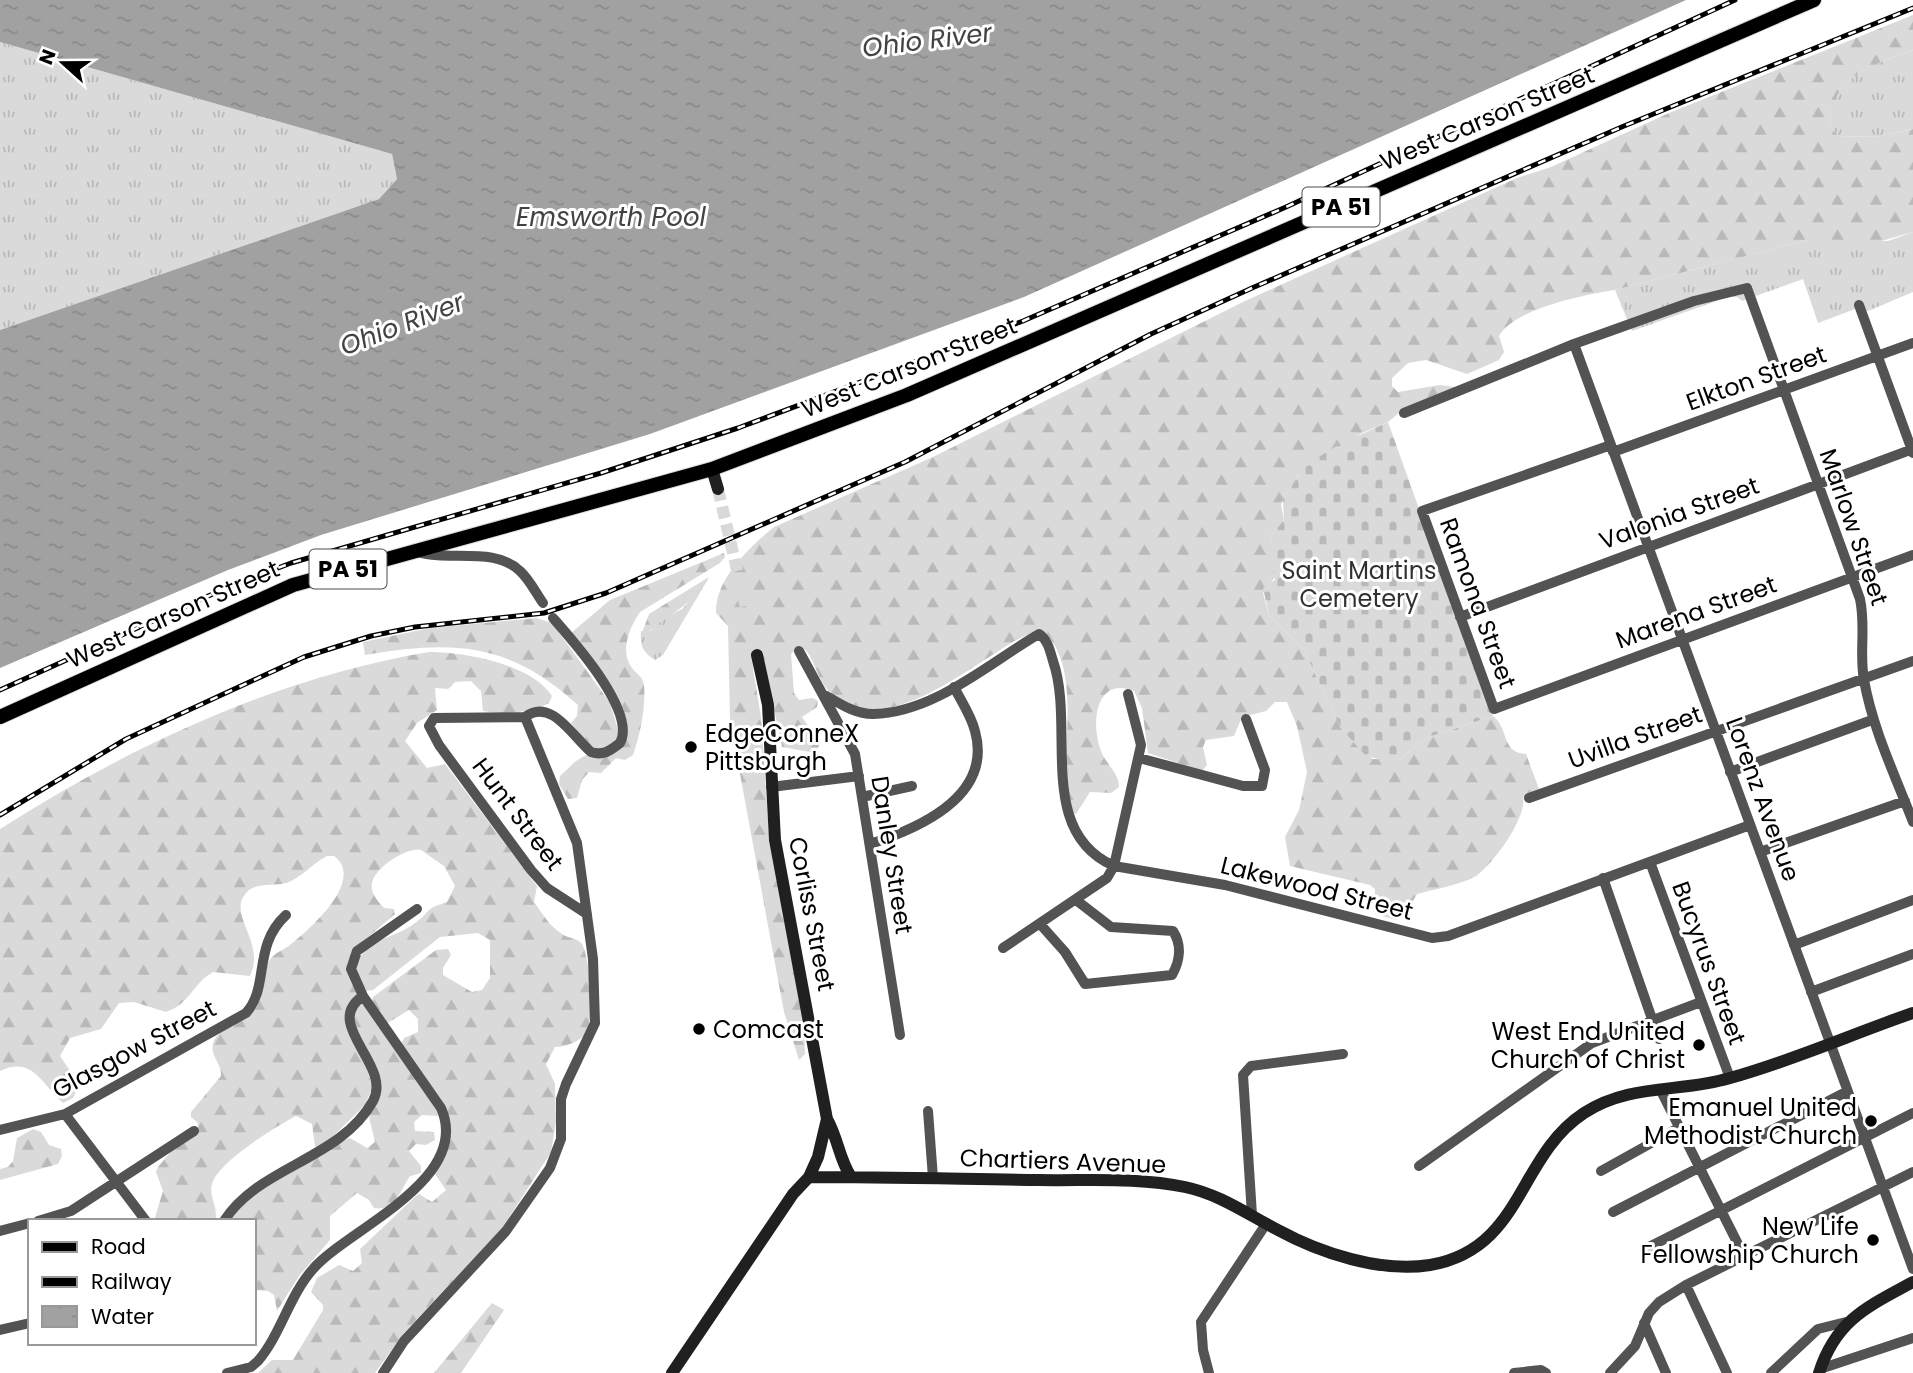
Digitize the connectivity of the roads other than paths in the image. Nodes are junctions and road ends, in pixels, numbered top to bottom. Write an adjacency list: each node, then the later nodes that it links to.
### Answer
1 (1814, 0): 10 (main road, West Carson Street / PA 51)
2 (1859, 305): 5 (street)
3 (1913, 343): 5 (street, Elkton Street)
4 (1574, 344): 6 (street, Marlow Street); 7 (street); 8 (street, Lorenz Avenue)
5 (1878, 356): 6 (street, Elkton Street); 9 (street)
6 (1782, 391): 8 (street, Elkton Street); 11 (street, Marlow Street)
7 (1404, 413)
8 (1612, 449): 13 (street, Elkton Street); 14 (street, Lorenz Avenue)
9 (1913, 450): 11 (street, Valonia Street)
10 (712, 469): 12 (street); 15 (main road, West Carson Street / PA 51)
11 (1818, 484): 14 (street, Valonia Street); 17 (street, Marlow Street)
12 (718, 489)
13 (1422, 511): 19 (street, Ramona Street)
14 (1648, 547): 19 (street, Valonia Street); 21 (street, Lorenz Avenue)
15 (410, 551): 18 (street); 30 (main road, West Carson Street / PA 51)
16 (1913, 555): 17 (street, Marena Street)
17 (1852, 577): 21 (street, Marena Street); 25 (street, Marlow Street)
18 (544, 603)
19 (1460, 617): 29 (street, Ramona Street)
20 (553, 618): 31 (street)
21 (1683, 640): 29 (street, Marena Street); 34 (street, Lorenz Avenue)
22 (799, 651): 27 (street, Danley Street)
23 (757, 655): 39 (street, Corliss Street)
24 (1913, 661): 25 (street, Uvilla Street)
25 (1863, 676): 33 (street, Marlow Street); 34 (street, Uvilla Street)
26 (954, 687): 27 (street); 45 (street); 48 (street, Lakewood Street)
27 (823, 694): 37 (street, Danley Street)
28 (1128, 694): 35 (street)
29 (1494, 709)
30 (0, 717)
31 (525, 717): 53 (street); 53 (street, Hunt Street)
32 (1246, 719): 35 (street)
33 (1872, 720): 36 (street); 42 (street, Marlow Street)
34 (1715, 730): 36 (street, Lorenz Avenue); 41 (street, Uvilla Street)
35 (1139, 758): 48 (street)
36 (1730, 772): 44 (street, Lorenz Avenue)
37 (859, 776): 39 (street); 40 (street, Danley Street)
38 (912, 786): 40 (street)
39 (771, 787): 74 (street, Corliss Street)
40 (862, 797): 45 (street, Danley Street)
41 (1529, 798)
42 (1905, 801): 43 (street, Marlow Street); 46 (street)
43 (1913, 822)
44 (1750, 825): 46 (street, Lorenz Avenue); 47 (street, Lakewood Street)
45 (870, 844): 64 (street, Danley Street)
46 (1760, 852): 56 (street, Lorenz Avenue)
47 (1650, 862): 49 (street, Lakewood Street); 61 (street, Bucyrus Street)
48 (1114, 866): 49 (street, Lakewood Street); 50 (street)
49 (1603, 878): 63 (street)
50 (1076, 900): 55 (street); 55 (street)
51 (1913, 900): 56 (street)
52 (417, 909): 60 (street)
53 (587, 914): 110 (street)
54 (286, 915): 73 (street, Glasgow Street)
55 (1040, 924): 57 (street)
56 (1794, 945): 59 (street, Lorenz Avenue)
57 (1003, 948)
58 (1913, 954): 59 (street)
59 (1811, 992): 66 (street, Lorenz Avenue)
60 (363, 996): 93 (street); 109 (street)
61 (1701, 1002): 63 (street); 68 (street, Bucyrus Street)
62 (1913, 1013): 66 (street, Chartiers Avenue)
63 (1654, 1020): 65 (street); 79 (street)
64 (900, 1035)
65 (1659, 1039)
66 (1829, 1042): 68 (street, Chartiers Avenue); 70 (street, Lorenz Avenue)
67 (1343, 1054): 90 (street)
68 (1730, 1078): 69 (street, Chartiers Avenue)
69 (1660, 1089): 75 (street); 95 (street, Chartiers Avenue)
70 (1846, 1092): 78 (street, Lorenz Avenue); 80 (street)
71 (928, 1111): 85 (street)
72 (1913, 1113): 78 (street)
73 (65, 1114): 76 (street, Glasgow Street); 86 (street)
74 (827, 1119): 83 (street, Corliss Street); 84 (street)
75 (1680, 1127): 80 (street); 81 (street)
76 (0, 1130)
77 (194, 1131): 86 (street)
78 (1864, 1138): 87 (street, Lorenz Avenue); 88 (street)
79 (1419, 1166)
80 (1700, 1168): 88 (street); 89 (street)
81 (1601, 1171)
82 (1913, 1172): 87 (street)
83 (808, 1177): 84 (street, Chartiers Avenue); 111 (street)
84 (851, 1177): 85 (street, Chartiers Avenue)
85 (933, 1178): 90 (street, Chartiers Avenue)
86 (118, 1182): 91 (street); 92 (street)
87 (1882, 1188): 98 (street); 99 (street, Lorenz Avenue)
88 (1722, 1211): 97 (street); 98 (street)
89 (1613, 1212)
90 (1252, 1215): 95 (street, Chartiers Avenue)
91 (45, 1219)
92 (145, 1219)
93 (226, 1219)
94 (28, 1224): 96 (street)
95 (1266, 1224): 112 (street)
96 (0, 1231)
97 (1647, 1248)
98 (1744, 1256): 101 (street)
99 (1913, 1269)
100 (1913, 1282): 102 (street)
101 (1686, 1285): 103 (street); 116 (street)
102 (1846, 1322): 107 (street); 117 (street)
103 (1643, 1323): 114 (street); 115 (street)
104 (28, 1324): 105 (street)
105 (0, 1331)
106 (1913, 1338): 107 (street)
107 (1820, 1371)
108 (1543, 1372): 113 (street)
109 (226, 1373)
110 (383, 1373)
111 (672, 1373)
112 (1209, 1373)
113 (1514, 1373)
114 (1610, 1373)
115 (1666, 1373)
116 (1727, 1373)
117 (1771, 1373)

